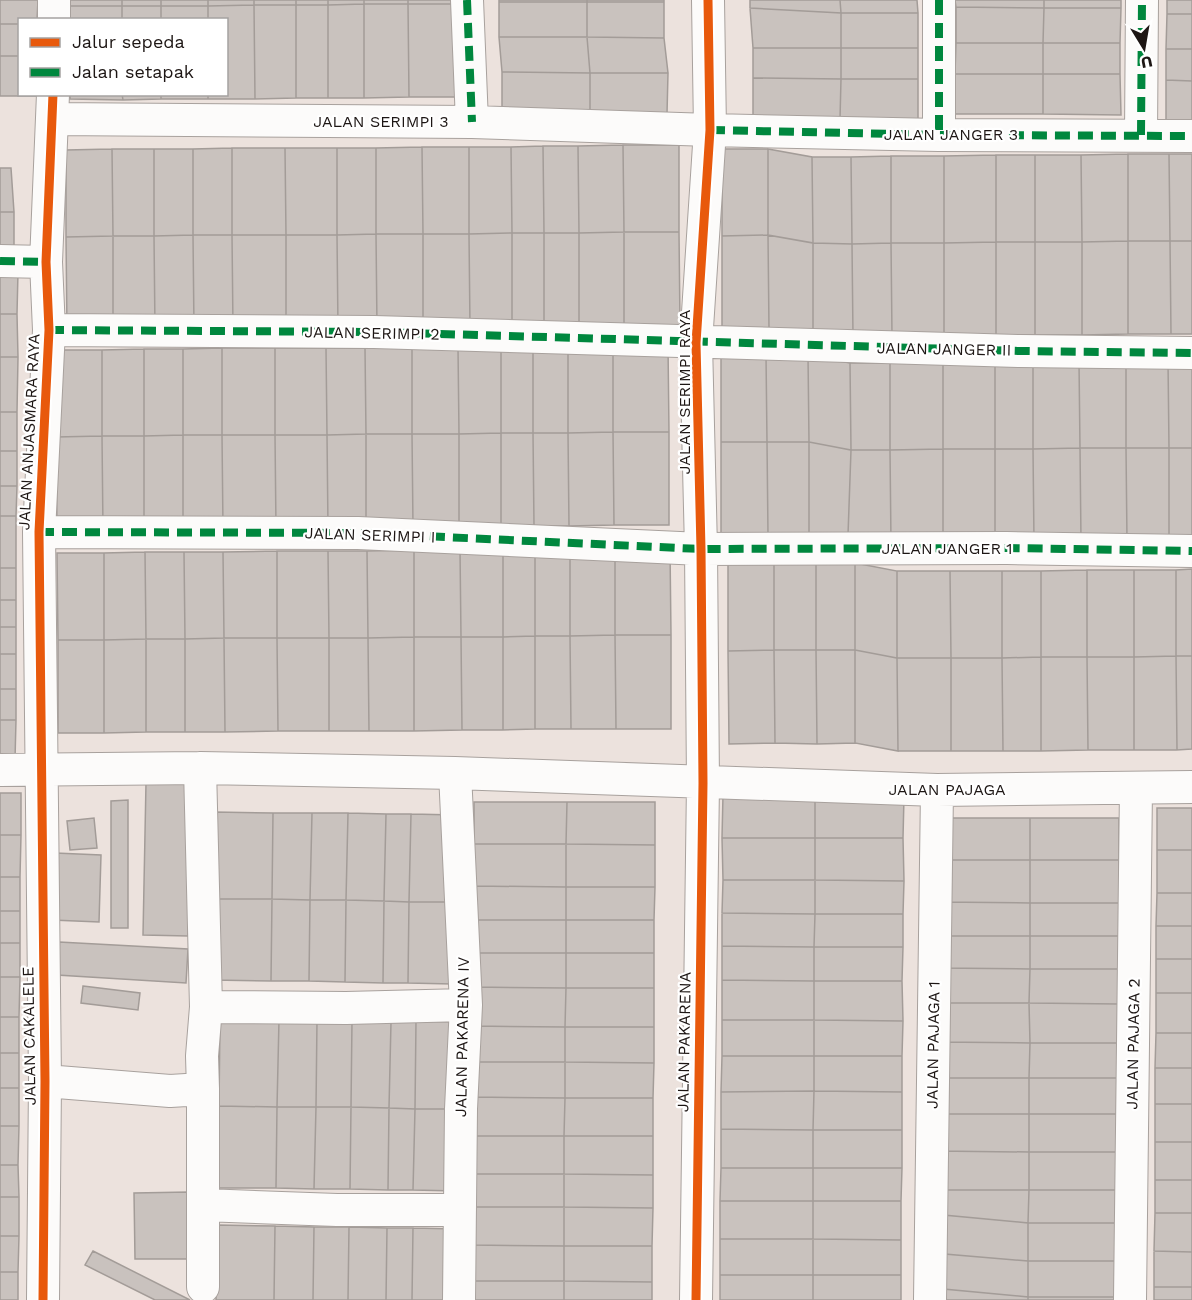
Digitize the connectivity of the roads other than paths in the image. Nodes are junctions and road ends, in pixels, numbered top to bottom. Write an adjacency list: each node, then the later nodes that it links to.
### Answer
1 (54, 0): 6 (street)
2 (467, 0): 8 (street)
3 (708, 0): 9 (street, JALAN SERIMPI RAYA)
4 (939, 0): 10 (street)
5 (1142, 0): 11 (street)
6 (54, 18)
7 (52, 107): 8 (street, JALAN SERIMPI 3); 14 (street, JALAN ANJASMARA RAYA)
8 (472, 122): 9 (street, JALAN SERIMPI 3)
9 (710, 130): 10 (street, JALAN JANGER 3); 16 (street, JALAN SERIMPI RAYA)
10 (939, 135): 11 (street, JALAN JANGER 3)
11 (1141, 135): 12 (street, JALAN JANGER 3)
12 (1192, 136)
13 (0, 261): 14 (street)
14 (46, 262): 15 (street, JALAN ANJASMARA RAYA)
15 (49, 330): 16 (street, JALAN SERIMPI 2); 18 (street, JALAN ANJASMARA RAYA)
16 (696, 343): 17 (street, JALAN JANGER II); 19 (street, JALAN SERIMPI RAYA)
17 (1192, 353)
18 (39, 532): 19 (street, JALAN SERIMPI I); 23 (street, JALAN ANJASMARA RAYA)
19 (701, 549): 20 (street, JALAN JANGER 1); 25 (street, JALAN SERIMPI RAYA)
20 (1192, 552)
21 (200, 768): 23 (street, JALAN PAJAGA); 24 (street, JALAN PAJAGA); 30 (street)
22 (0, 770): 23 (street, JALAN PAJAGA)
23 (41, 771): 31 (street, JALAN CAKALELE)
24 (455, 773): 25 (street, JALAN PAJAGA); 29 (street, JALAN PAKARENA IV)
25 (703, 783): 28 (street, JALAN PAJAGA); 38 (street, JALAN PAKARENA)
26 (1192, 787): 27 (street, JALAN PAJAGA)
27 (1136, 788): 28 (street, JALAN PAJAGA); 40 (street, JALAN PAJAGA 2)
28 (937, 790): 39 (street, JALAN PAJAGA 1)
29 (466, 1005): 30 (street); 34 (street, JALAN PAKARENA IV)
30 (206, 1007): 32 (street)
31 (45, 1081): 32 (street); 36 (street, JALAN CAKALELE)
32 (203, 1089): 33 (street)
33 (203, 1205): 34 (street); 35 (street)
34 (460, 1210): 37 (street, JALAN PAKARENA IV)
35 (202, 1287)
36 (43, 1300)
37 (459, 1300)
38 (696, 1300)
39 (930, 1300)
40 (1130, 1300)

